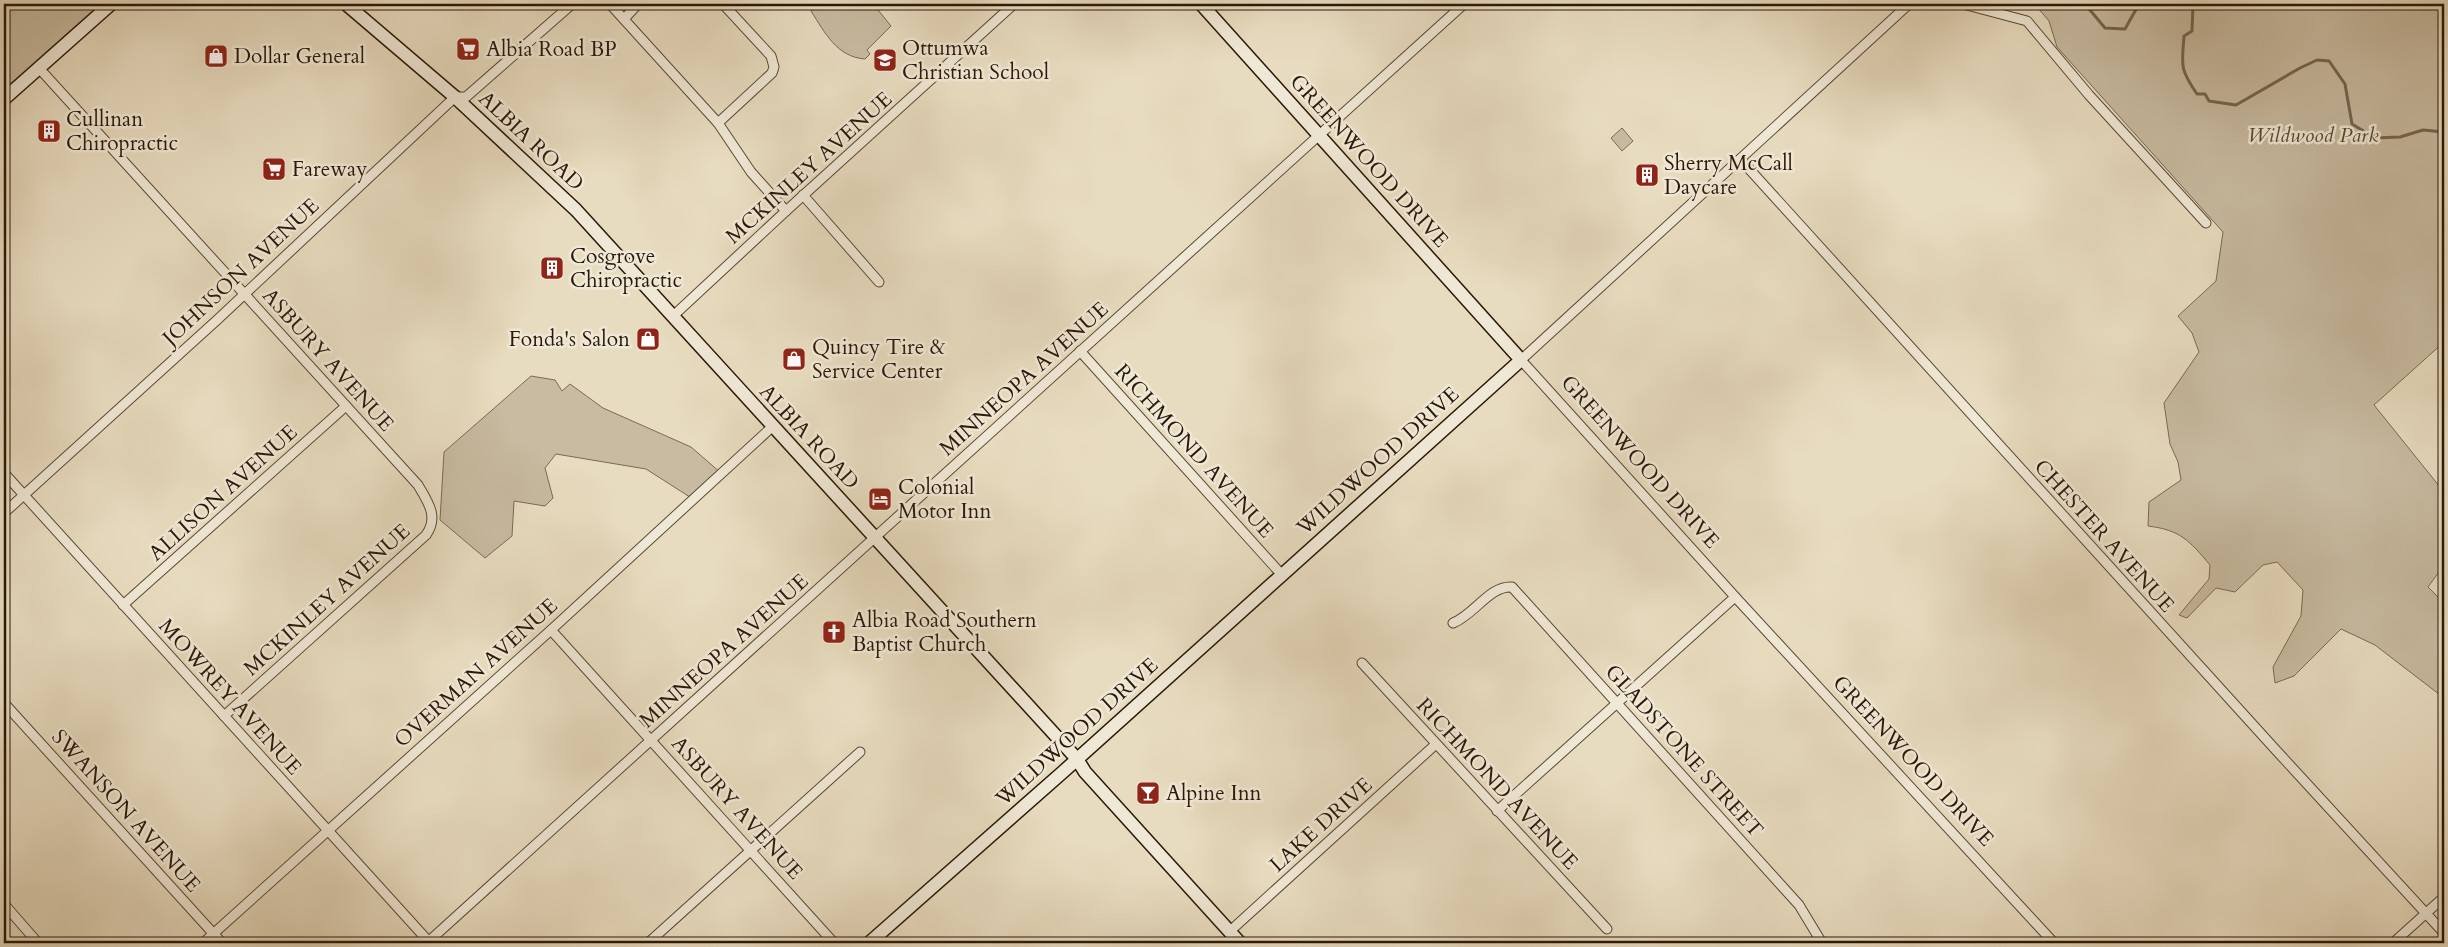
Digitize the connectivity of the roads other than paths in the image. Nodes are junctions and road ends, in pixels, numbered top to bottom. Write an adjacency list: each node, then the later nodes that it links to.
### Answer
1 (111, 4): 13 (street)
2 (346, 4): 14 (street, ALBIA ROAD)
3 (572, 4): 14 (street, JOHNSON AVENUE)
4 (610, 4): 12 (street)
5 (638, 4): 12 (street)
6 (723, 4): 16 (street)
7 (1014, 4): 19 (street, MCKINLEY AVENUE)
8 (1201, 4): 17 (street, GREENWOOD DRIVE)
9 (1464, 4): 17 (street, MINNEOPA AVENUE)
10 (1909, 4): 18 (street, WILDWOOD DRIVE)
11 (1963, 4): 21 (street)
12 (624, 19): 16 (street)
13 (38, 67): 15 (street); 23 (street, ASBURY AVENUE)
14 (455, 97): 23 (street, JOHNSON AVENUE); 24 (street, ALBIA ROAD)
15 (4, 99)
16 (718, 124): 20 (street)
17 (1319, 136): 25 (street, MINNEOPA AVENUE); 26 (street, GREENWOOD DRIVE)
18 (1741, 160): 26 (street, WILDWOOD DRIVE); 52 (street, CHESTER AVENUE)
19 (803, 195): 20 (street, MCKINLEY AVENUE); 22 (street)
20 (786, 211): 24 (street, MCKINLEY AVENUE)
21 (2206, 223)
22 (879, 282)
23 (244, 292): 27 (street, ASBURY AVENUE); 30 (street, JOHNSON AVENUE)
24 (672, 317): 28 (street, ALBIA ROAD)
25 (1080, 350): 33 (street, MINNEOPA AVENUE); 34 (street, RICHMOND AVENUE)
26 (1521, 360): 34 (street, WILDWOOD DRIVE); 35 (street, GREENWOOD DRIVE)
27 (346, 406): 32 (street, ASBURY AVENUE); 36 (street, ALLISON AVENUE)
28 (772, 427): 33 (street, ALBIA ROAD); 38 (street, OVERMAN AVENUE)
29 (4, 473): 30 (street, MOWREY AVENUE)
30 (23, 495): 31 (street, JOHNSON AVENUE); 36 (street, MOWREY AVENUE)
31 (4, 513)
32 (431, 529): 42 (street, MCKINLEY AVENUE)
33 (875, 539): 43 (street, MINNEOPA AVENUE); 46 (street, ALBIA ROAD)
34 (1282, 575): 46 (street, WILDWOOD DRIVE)
35 (1734, 596): 40 (street); 66 (street, GREENWOOD DRIVE)
36 (123, 605): 42 (street, MOWREY AVENUE)
37 (1453, 623): 40 (street, GLADSTONE STREET)
38 (551, 630): 43 (street, ASBURY AVENUE); 48 (street, OVERMAN AVENUE)
39 (1362, 663): 44 (street, RICHMOND AVENUE)
40 (1618, 702): 47 (street); 65 (street, GLADSTONE STREET)
41 (4, 703): 56 (street, SWANSON AVENUE)
42 (224, 716): 48 (street, MOWREY AVENUE)
43 (652, 739): 49 (street, ASBURY AVENUE); 60 (street, MINNEOPA AVENUE)
44 (1436, 744): 47 (street, RICHMOND AVENUE); 54 (street, LAKE DRIVE)
45 (860, 752): 49 (street)
46 (1078, 759): 54 (street, ALBIA ROAD); 63 (street, WILDWOOD DRIVE)
47 (1497, 811): 53 (street, RICHMOND AVENUE)
48 (328, 832): 56 (street, OVERMAN AVENUE); 60 (street, MOWREY AVENUE)
49 (751, 851): 61 (street); 62 (street, ASBURY AVENUE)
50 (2444, 897): 52 (street)
51 (4, 904): 57 (street)
52 (2427, 913): 55 (street, CHESTER AVENUE); 67 (street)
53 (1607, 929)
54 (1229, 932): 64 (street, ALBIA ROAD)
55 (2444, 932)
56 (214, 933): 58 (street, OVERMAN AVENUE); 59 (street, SWANSON AVENUE)
57 (38, 943)
58 (203, 943)
59 (222, 943)
60 (429, 943)
61 (648, 943)
62 (834, 943)
63 (869, 943)
64 (1240, 943)
65 (1822, 943)
66 (2054, 943)
67 (2393, 943)

